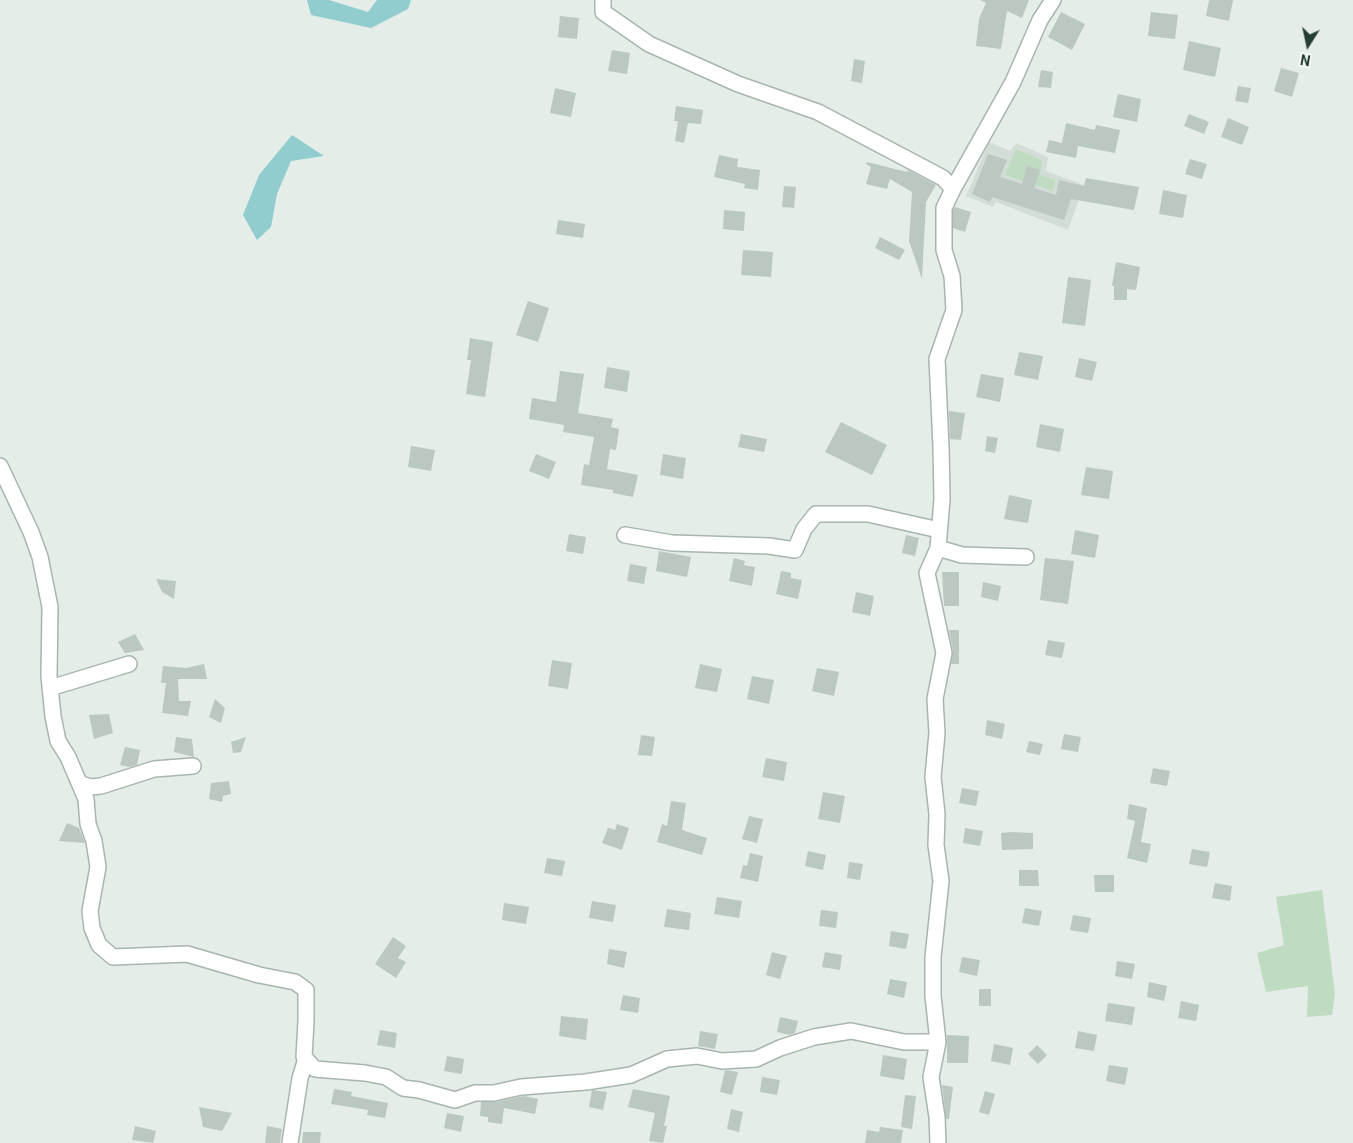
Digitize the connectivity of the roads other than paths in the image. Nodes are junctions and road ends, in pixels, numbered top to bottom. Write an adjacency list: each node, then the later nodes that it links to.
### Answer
1 (603, 0): 3 (street)
2 (1053, 0): 3 (street)
3 (953, 189): 5 (street)
4 (0, 466): 10 (street)
5 (939, 530): 6 (street); 7 (street)
6 (625, 535)
7 (938, 548): 8 (street); 13 (street)
8 (1026, 557)
9 (129, 664): 10 (street)
10 (50, 688): 12 (street)
11 (193, 766): 12 (street)
12 (80, 784): 14 (street)
13 (938, 1042): 14 (street); 16 (street)
14 (306, 1059): 15 (street)
15 (290, 1143)
16 (938, 1143)

